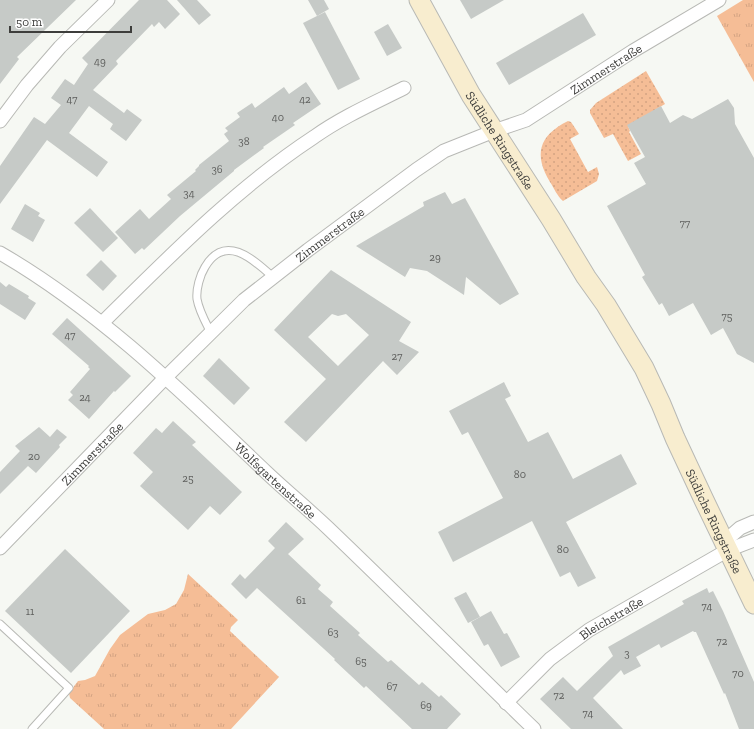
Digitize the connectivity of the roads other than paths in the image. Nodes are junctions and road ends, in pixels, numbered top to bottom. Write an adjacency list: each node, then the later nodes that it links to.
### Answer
1 (108, 0): 5 (street)
2 (419, 0): 6 (main road, Südliche Ringstraße)
3 (719, 0): 6 (street, Zimmerstraße)
4 (404, 88): 9 (street)
5 (0, 121)
6 (494, 131): 8 (street, Zimmerstraße); 14 (main road, Südliche Ringstraße)
7 (0, 253): 9 (street, Wolfsgartenstraße)
8 (273, 277): 10 (street, Zimmerstraße); 10 (lane)
9 (102, 323): 11 (street, Wolfsgartenstraße)
10 (211, 333): 11 (street, Zimmerstraße)
11 (165, 378): 15 (street, Zimmerstraße); 18 (street, Wolfsgartenstraße)
12 (754, 522): 14 (street)
13 (754, 540): 14 (street)
14 (726, 546): 16 (main road, Südliche Ringstraße); 18 (street, Bleichstraße)
15 (0, 548)
16 (754, 604)
17 (0, 624): 19 (lane)
18 (506, 703): 20 (street, Wolfsgartenstraße)
19 (32, 729)
20 (534, 729)

